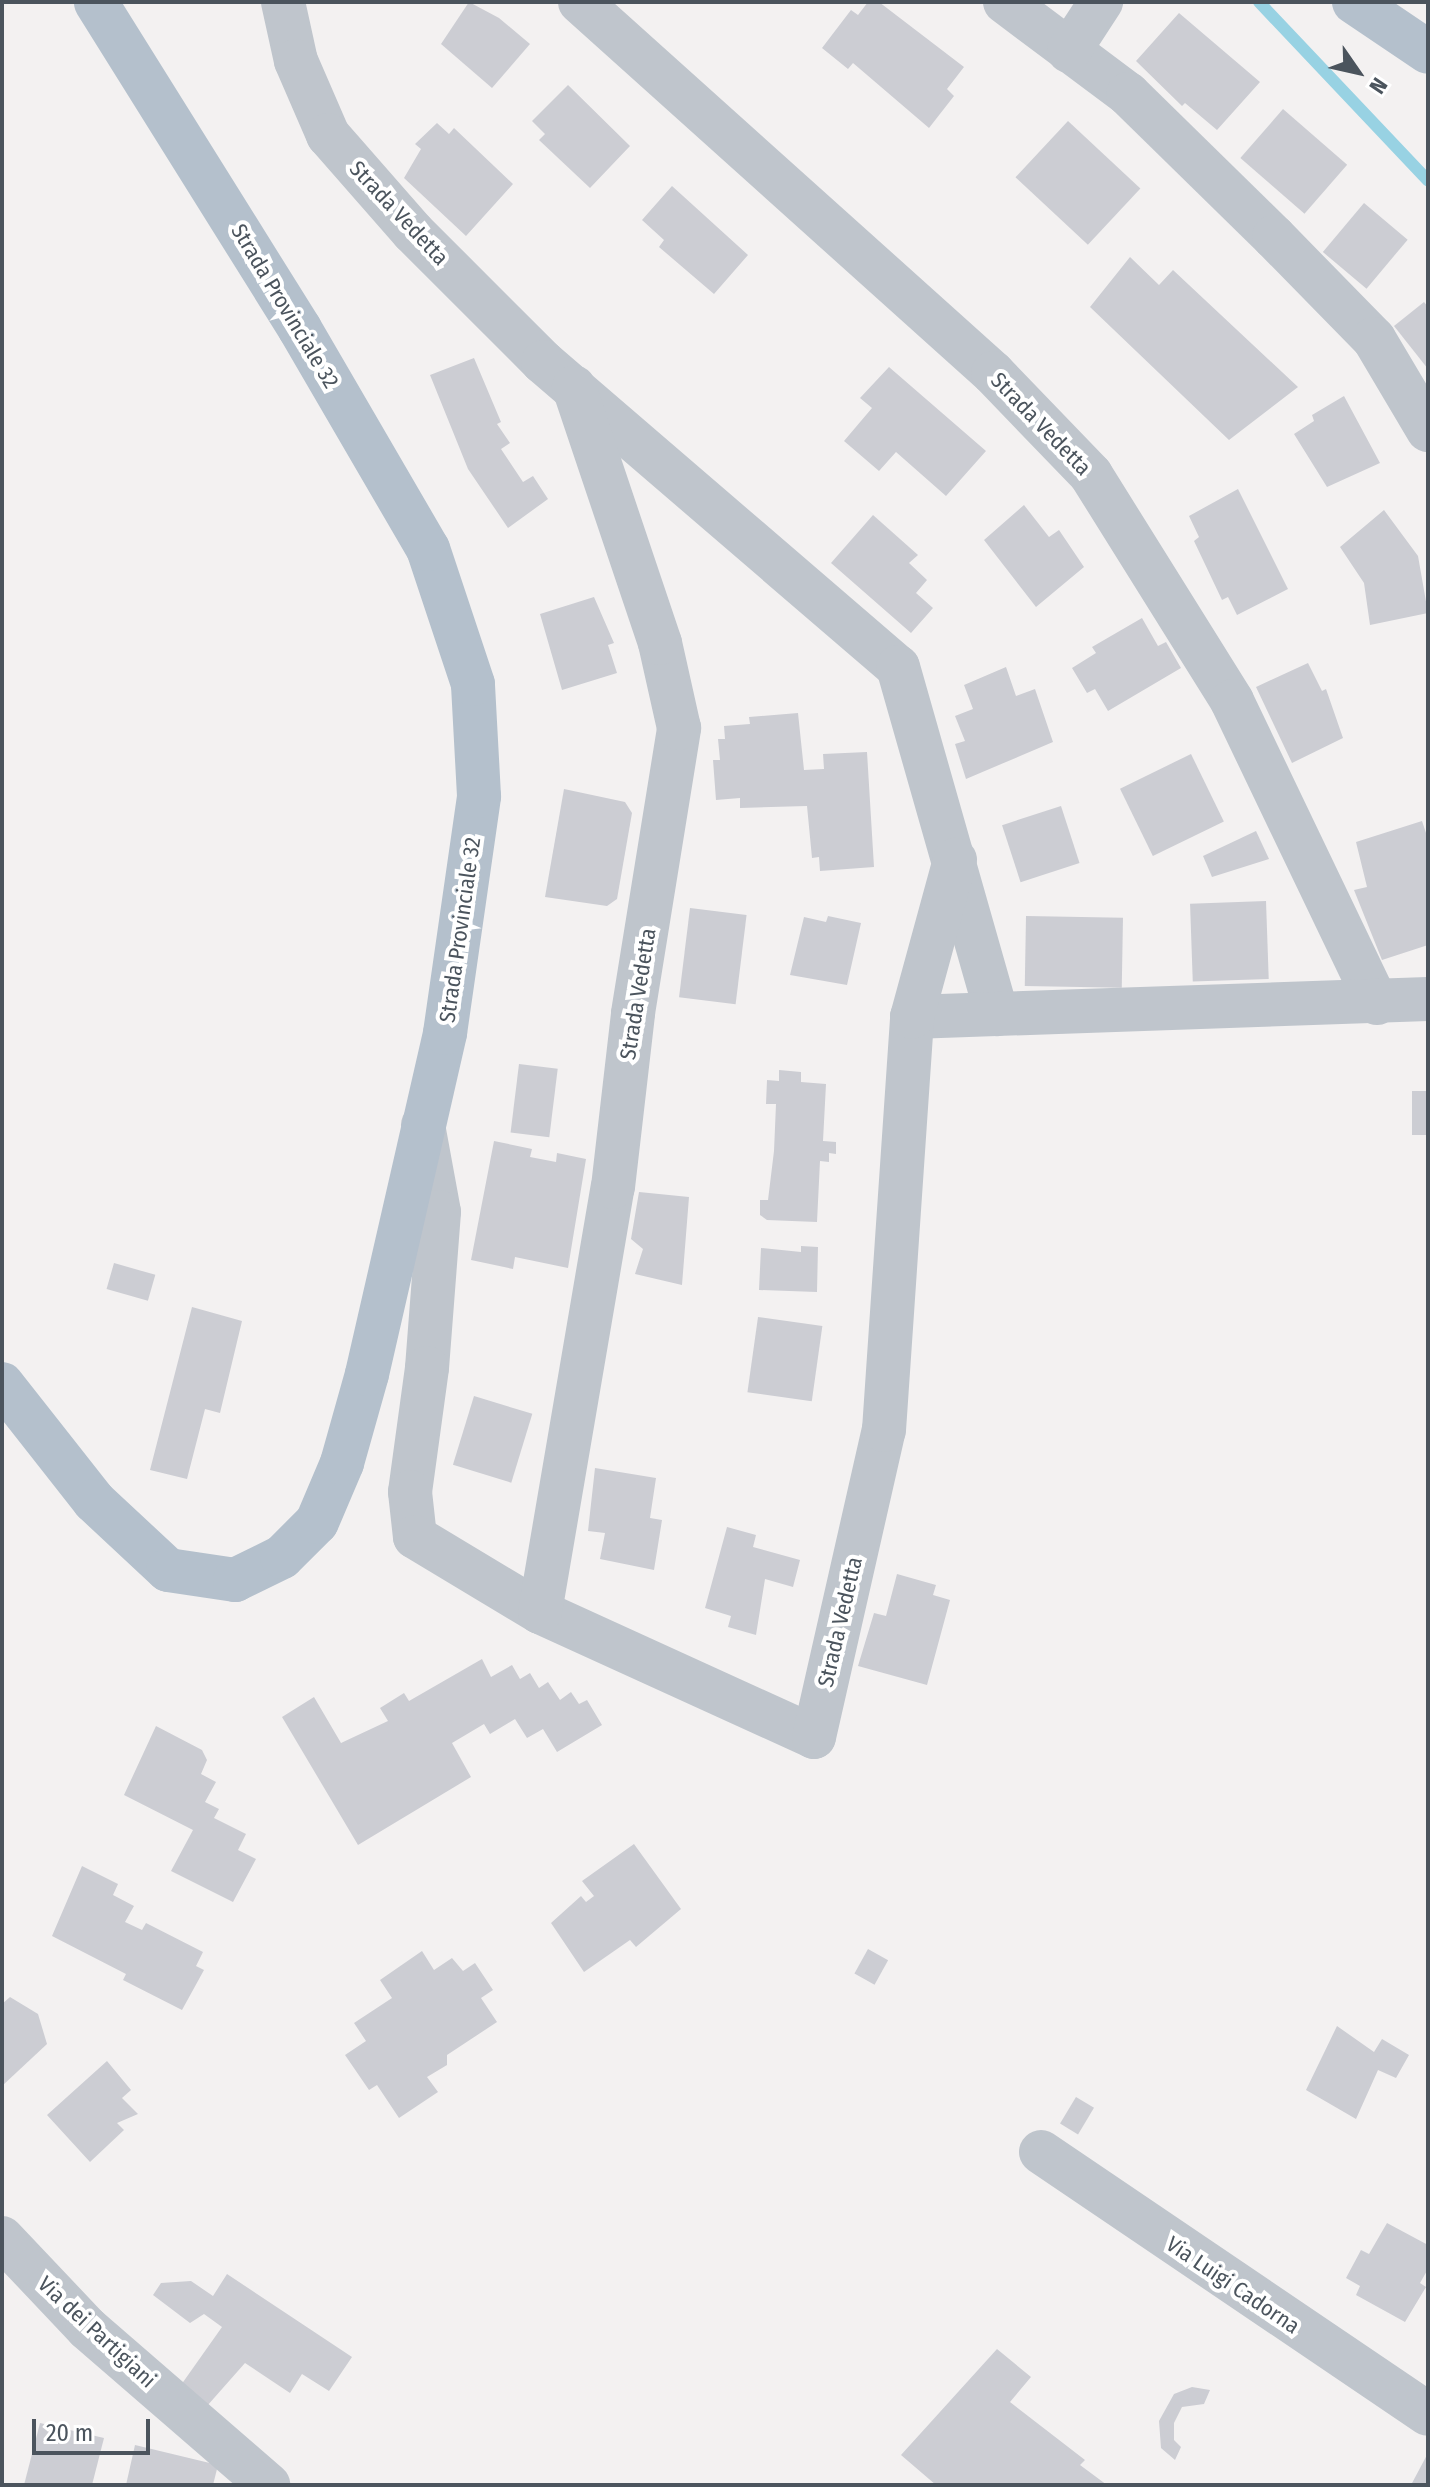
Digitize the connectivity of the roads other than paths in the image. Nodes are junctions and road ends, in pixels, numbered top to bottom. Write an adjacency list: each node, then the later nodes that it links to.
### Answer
1 (96, 2): 16 (main road, Strada Provinciale 32)
2 (283, 2): 9 (street, Strada Vedetta)
3 (580, 2): 13 (street, Strada Vedetta)
4 (1005, 2): 7 (street)
5 (1101, 2): 7 (street)
6 (1354, 2): 8 (main road)
7 (1069, 51): 10 (street)
8 (1428, 52)
9 (574, 387): 11 (street, Strada Vedetta); 18 (street, Strada Vedetta)
10 (1428, 430)
11 (955, 860): 14 (street, Strada Vedetta); 15 (street, Strada Vedetta)
12 (1428, 999): 13 (street)
13 (1377, 1003): 14 (street)
14 (997, 1014): 15 (street)
15 (912, 1017): 18 (street, Strada Vedetta)
16 (422, 1123): 17 (main road, Strada Provinciale 32); 18 (street, Strada Vedetta)
17 (2, 1384)
18 (540, 1612)
19 (1041, 2152): 21 (street, Via Luigi Cadorna)
20 (2, 2238): 22 (street, Via dei Partigiani)
21 (1428, 2414)
22 (268, 2485)

